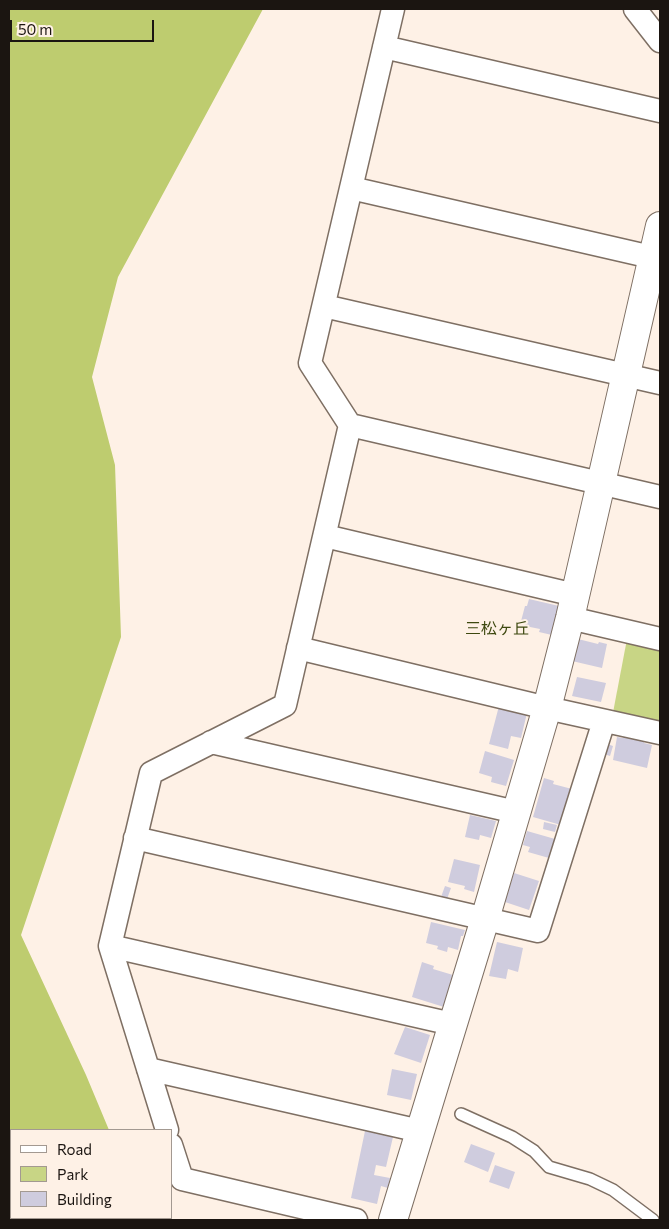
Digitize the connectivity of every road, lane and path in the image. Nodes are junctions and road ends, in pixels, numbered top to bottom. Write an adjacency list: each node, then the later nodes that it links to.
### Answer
1 (393, 9): 4 (street)
2 (634, 9): 3 (street)
3 (660, 41)
4 (384, 47): 5 (street); 6 (street)
5 (660, 110)
6 (351, 188): 8 (street); 9 (street)
7 (660, 226): 8 (street)
8 (657, 258): 10 (street)
9 (324, 306): 10 (street); 12 (street)
10 (626, 375): 11 (street); 13 (street)
11 (660, 383)
12 (350, 426): 13 (street); 15 (street)
13 (600, 483): 14 (street); 16 (street)
14 (660, 497)
15 (325, 536): 16 (street); 18 (street)
16 (572, 606): 17 (street); 19 (street)
17 (660, 639)
18 (298, 648): 19 (street); 22 (street)
19 (547, 708): 20 (street); 23 (street)
20 (604, 721): 21 (street); 25 (street)
21 (660, 733)
22 (211, 742): 23 (street); 24 (street)
23 (516, 812): 25 (street)
24 (135, 838): 25 (street); 26 (street)
25 (485, 919): 27 (street)
26 (110, 946): 27 (street); 28 (street)
27 (452, 1024): 31 (street)
28 (148, 1069): 30 (street); 31 (street)
29 (461, 1114): 35 (lane)
30 (167, 1129)
31 (420, 1131): 34 (street)
32 (172, 1148): 33 (street)
33 (356, 1220)
34 (393, 1220)
35 (653, 1220)

